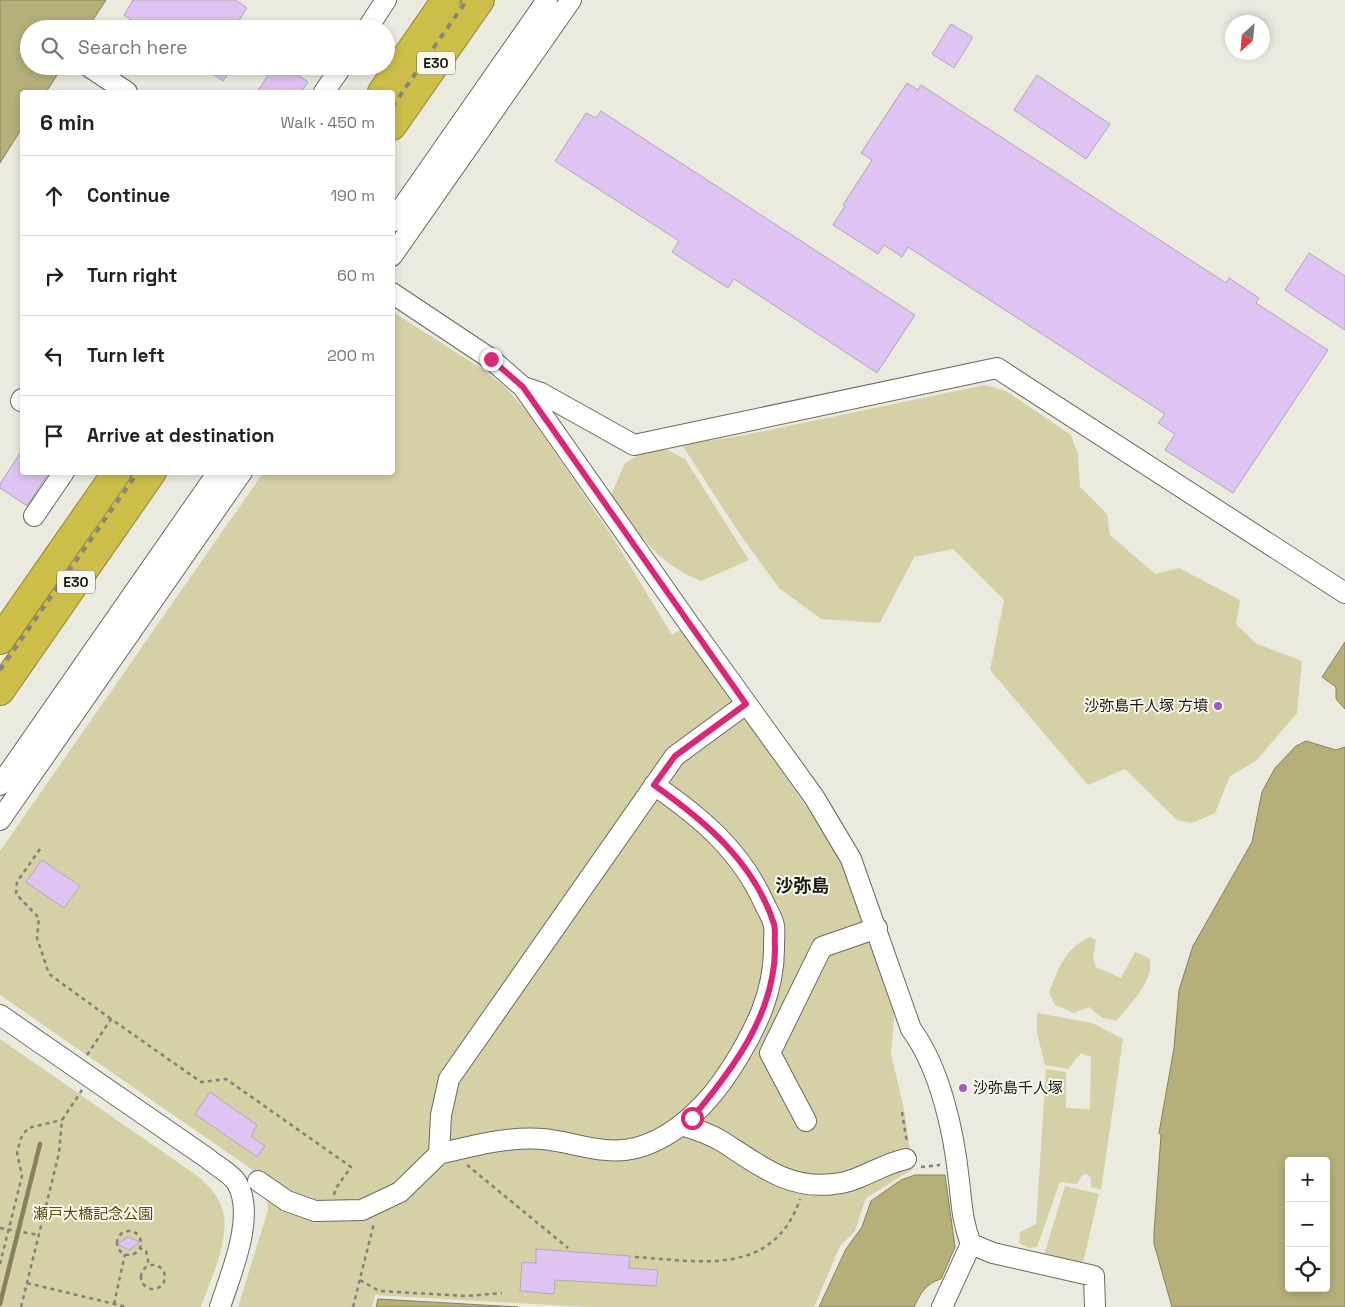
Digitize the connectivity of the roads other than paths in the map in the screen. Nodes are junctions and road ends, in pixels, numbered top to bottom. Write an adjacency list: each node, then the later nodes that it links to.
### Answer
1 (386, 0): 6 (street)
2 (446, 0): 7 (highway, E30)
3 (480, 0): 14 (highway, E30)
4 (548, 0): 15 (street)
5 (571, 0): 16 (street)
6 (373, 20)
7 (395, 73)
8 (102, 75): 11 (street)
9 (336, 75): 12 (street)
10 (394, 75): 13 (highway, E30)
11 (124, 90)
12 (325, 90)
13 (383, 90)
14 (395, 122)
15 (395, 218)
16 (395, 252)
17 (395, 295): 18 (street)
18 (523, 387): 25 (street); 28 (street)
19 (62, 475): 24 (street)
20 (115, 475): 26 (highway, E30)
21 (150, 475): 27 (highway, E30)
22 (216, 475): 29 (street)
23 (240, 475): 31 (street)
24 (34, 516)
25 (1345, 593)
26 (0, 640)
27 (0, 691)
28 (746, 704): 30 (street); 32 (street)
29 (0, 785)
30 (654, 785): 35 (street); 36 (street)
31 (0, 820)
32 (877, 928): 34 (street); 39 (street)
33 (0, 1015): 40 (street)
34 (806, 1121)
35 (681, 1125): 36 (street); 37 (street)
36 (446, 1152): 38 (street)
37 (906, 1159)
38 (258, 1181)
39 (971, 1244): 41 (street); 42 (street)
40 (220, 1307)
41 (942, 1307)
42 (1096, 1307)

